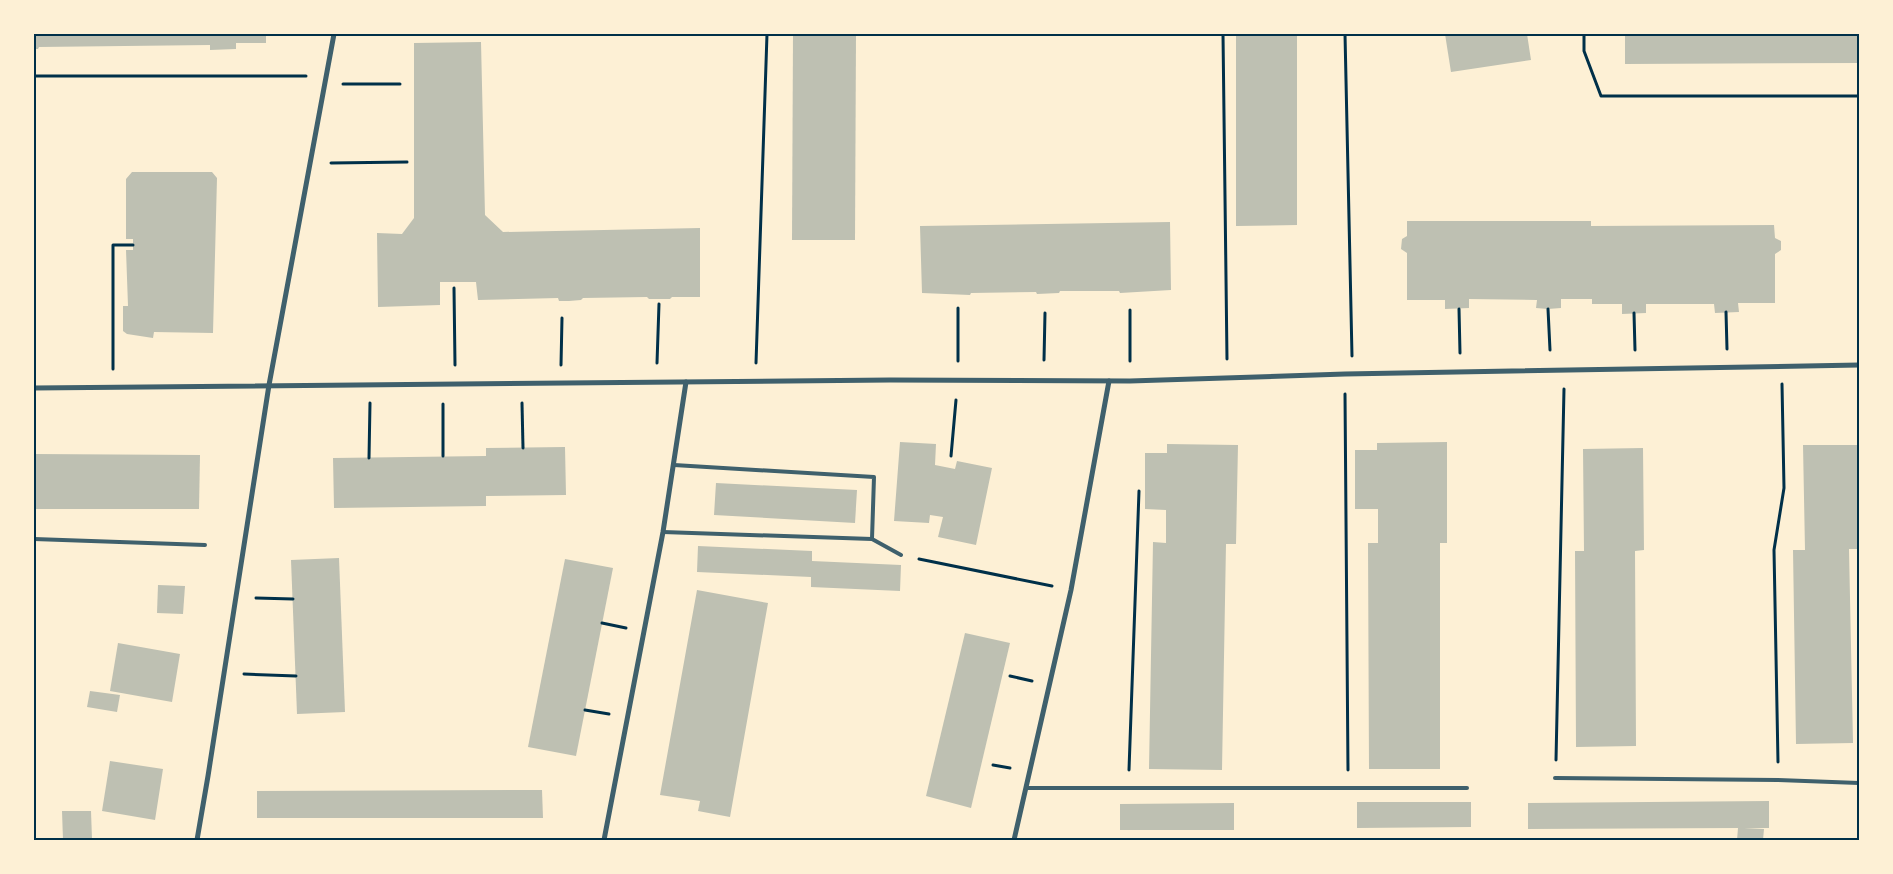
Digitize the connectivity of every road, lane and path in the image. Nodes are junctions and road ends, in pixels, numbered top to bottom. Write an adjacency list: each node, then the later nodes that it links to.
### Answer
1 (334, 34): 8 (street)
2 (767, 34): 40 (path)
3 (1223, 34): 33 (path)
4 (1345, 34): 32 (path)
5 (1584, 34): 10 (path)
6 (34, 76): 7 (path)
7 (310, 76)
8 (324, 84): 9 (path); 12 (street)
9 (400, 84)
10 (1859, 96)
11 (407, 162): 12 (path)
12 (309, 163): 46 (street)
13 (133, 244): 47 (path)
14 (454, 288): 45 (path)
15 (659, 304): 38 (path)
16 (958, 308): 34 (path)
17 (1459, 309): 30 (path)
18 (1548, 309): 28 (path)
19 (1130, 310): 37 (path)
20 (1726, 312): 26 (path)
21 (1634, 313): 27 (path)
22 (1045, 314): 35 (path)
23 (562, 318): 43 (path)
24 (1859, 365): 25 (street)
25 (1782, 366): 26 (street); 66 (path)
26 (1727, 368): 27 (street)
27 (1636, 369): 29 (street)
28 (1551, 371): 29 (street); 30 (street)
29 (1564, 371): 65 (path)
30 (1460, 373): 32 (street)
31 (1345, 374): 32 (street); 33 (street); 70 (path)
32 (1352, 374)
33 (1227, 377): 37 (street)
34 (958, 379): 35 (street); 40 (street); 51 (path)
35 (1044, 381): 36 (street)
36 (1109, 381): 37 (street); 60 (street)
37 (1130, 381)
38 (657, 382): 39 (street); 43 (street)
39 (686, 382): 40 (street); 53 (street)
40 (755, 382)
41 (443, 383): 44 (street); 45 (street); 50 (path)
42 (522, 383): 43 (street); 45 (street); 49 (path)
43 (561, 383)
44 (370, 384): 46 (street); 52 (path)
45 (455, 384)
46 (269, 385): 47 (street); 61 (street)
47 (113, 387): 48 (street)
48 (34, 388)
49 (523, 448)
50 (444, 456)
51 (951, 456)
52 (369, 458)
53 (674, 465): 55 (street); 57 (lane)
54 (1139, 491): 69 (path)
55 (663, 532): 57 (lane); 73 (street)
56 (34, 539): 58 (lane)
57 (872, 539): 59 (lane)
58 (205, 545)
59 (901, 555): 60 (path)
60 (1071, 590): 68 (street)
61 (235, 597): 62 (path); 63 (street)
62 (293, 600)
63 (224, 674): 64 (path); 72 (street)
64 (296, 676)
65 (1555, 778): 66 (lane)
66 (1778, 780): 67 (lane)
67 (1859, 783)
68 (1026, 788): 69 (lane); 74 (street)
69 (1128, 788): 70 (lane)
70 (1349, 788): 71 (lane)
71 (1467, 788)
72 (197, 840)
73 (604, 840)
74 (1014, 840)

